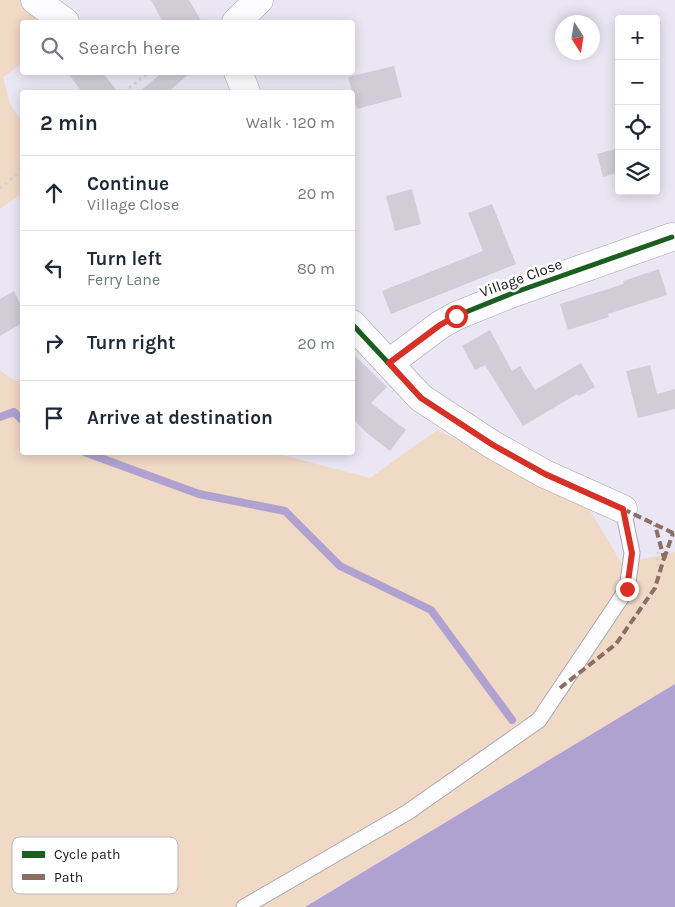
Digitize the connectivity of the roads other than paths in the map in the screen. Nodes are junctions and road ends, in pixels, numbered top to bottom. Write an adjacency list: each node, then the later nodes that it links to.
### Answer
1 (35, 0): 3 (street)
2 (259, 0): 4 (street)
3 (62, 20)
4 (238, 20)
5 (239, 75): 6 (street)
6 (245, 90)
7 (672, 238): 9 (street, Village Close)
8 (355, 327): 9 (street)
9 (389, 363): 10 (street)
10 (623, 509): 11 (lane)
11 (244, 907)

